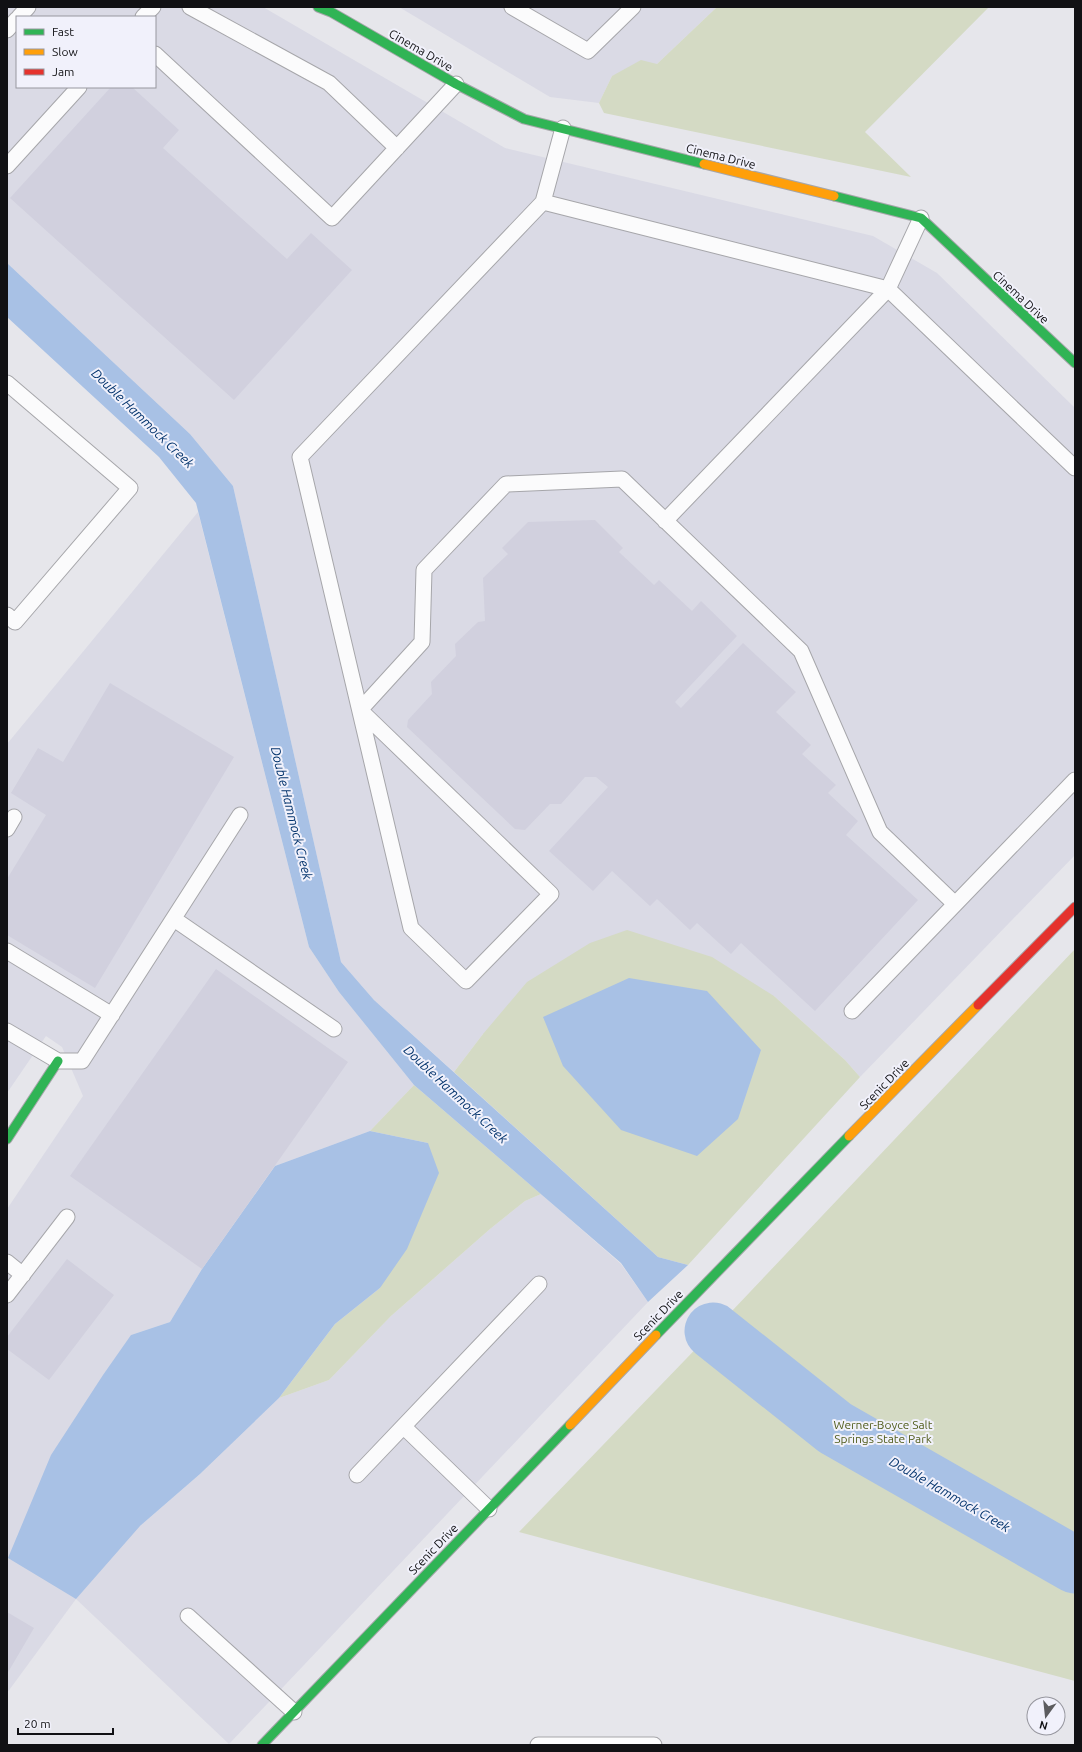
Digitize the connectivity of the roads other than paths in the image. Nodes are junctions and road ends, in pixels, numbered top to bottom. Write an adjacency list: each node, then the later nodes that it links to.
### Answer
1 (28, 7): 7 (lane)
2 (152, 7): 8 (lane)
3 (190, 7): 15 (lane)
4 (512, 7): 5 (lane)
5 (633, 7)
6 (327, 8): 12 (street, Cinema Drive)
7 (20, 16)
8 (145, 16)
9 (16, 20): 10 (lane)
10 (7, 30)
11 (156, 55): 15 (lane)
12 (456, 84): 14 (street, Cinema Drive); 15 (lane)
13 (78, 88): 16 (lane)
14 (563, 128): 17 (lane); 18 (street, Cinema Drive)
15 (397, 148)
16 (7, 166)
17 (543, 202): 19 (lane); 25 (lane)
18 (921, 218): 19 (lane); 20 (street, Cinema Drive)
19 (888, 289): 22 (lane); 23 (lane)
20 (1075, 363)
21 (7, 383): 24 (lane)
22 (1075, 468)
23 (666, 521): 25 (lane); 28 (lane)
24 (7, 615)
25 (360, 710): 25 (lane)
26 (1075, 780): 28 (lane)
27 (240, 814): 30 (lane)
28 (955, 904): 32 (lane)
29 (1075, 907): 45 (street, Scenic Drive)
30 (174, 918): 33 (lane); 34 (lane)
31 (7, 951): 33 (lane)
32 (852, 1011)
33 (112, 1015): 36 (lane)
34 (334, 1029)
35 (7, 1031): 36 (lane)
36 (58, 1062): 37 (street)
37 (7, 1139)
38 (67, 1217): 40 (lane)
39 (7, 1262): 40 (lane)
40 (23, 1274): 42 (lane)
41 (539, 1284): 43 (lane)
42 (7, 1295)
43 (404, 1426): 44 (lane); 45 (lane)
44 (358, 1475)
45 (488, 1508): 47 (street, Scenic Drive)
46 (188, 1616): 47 (lane)
47 (294, 1712): 48 (street, Scenic Drive)
48 (262, 1745)
49 (538, 1745): 50 (lane)
50 (654, 1745)

